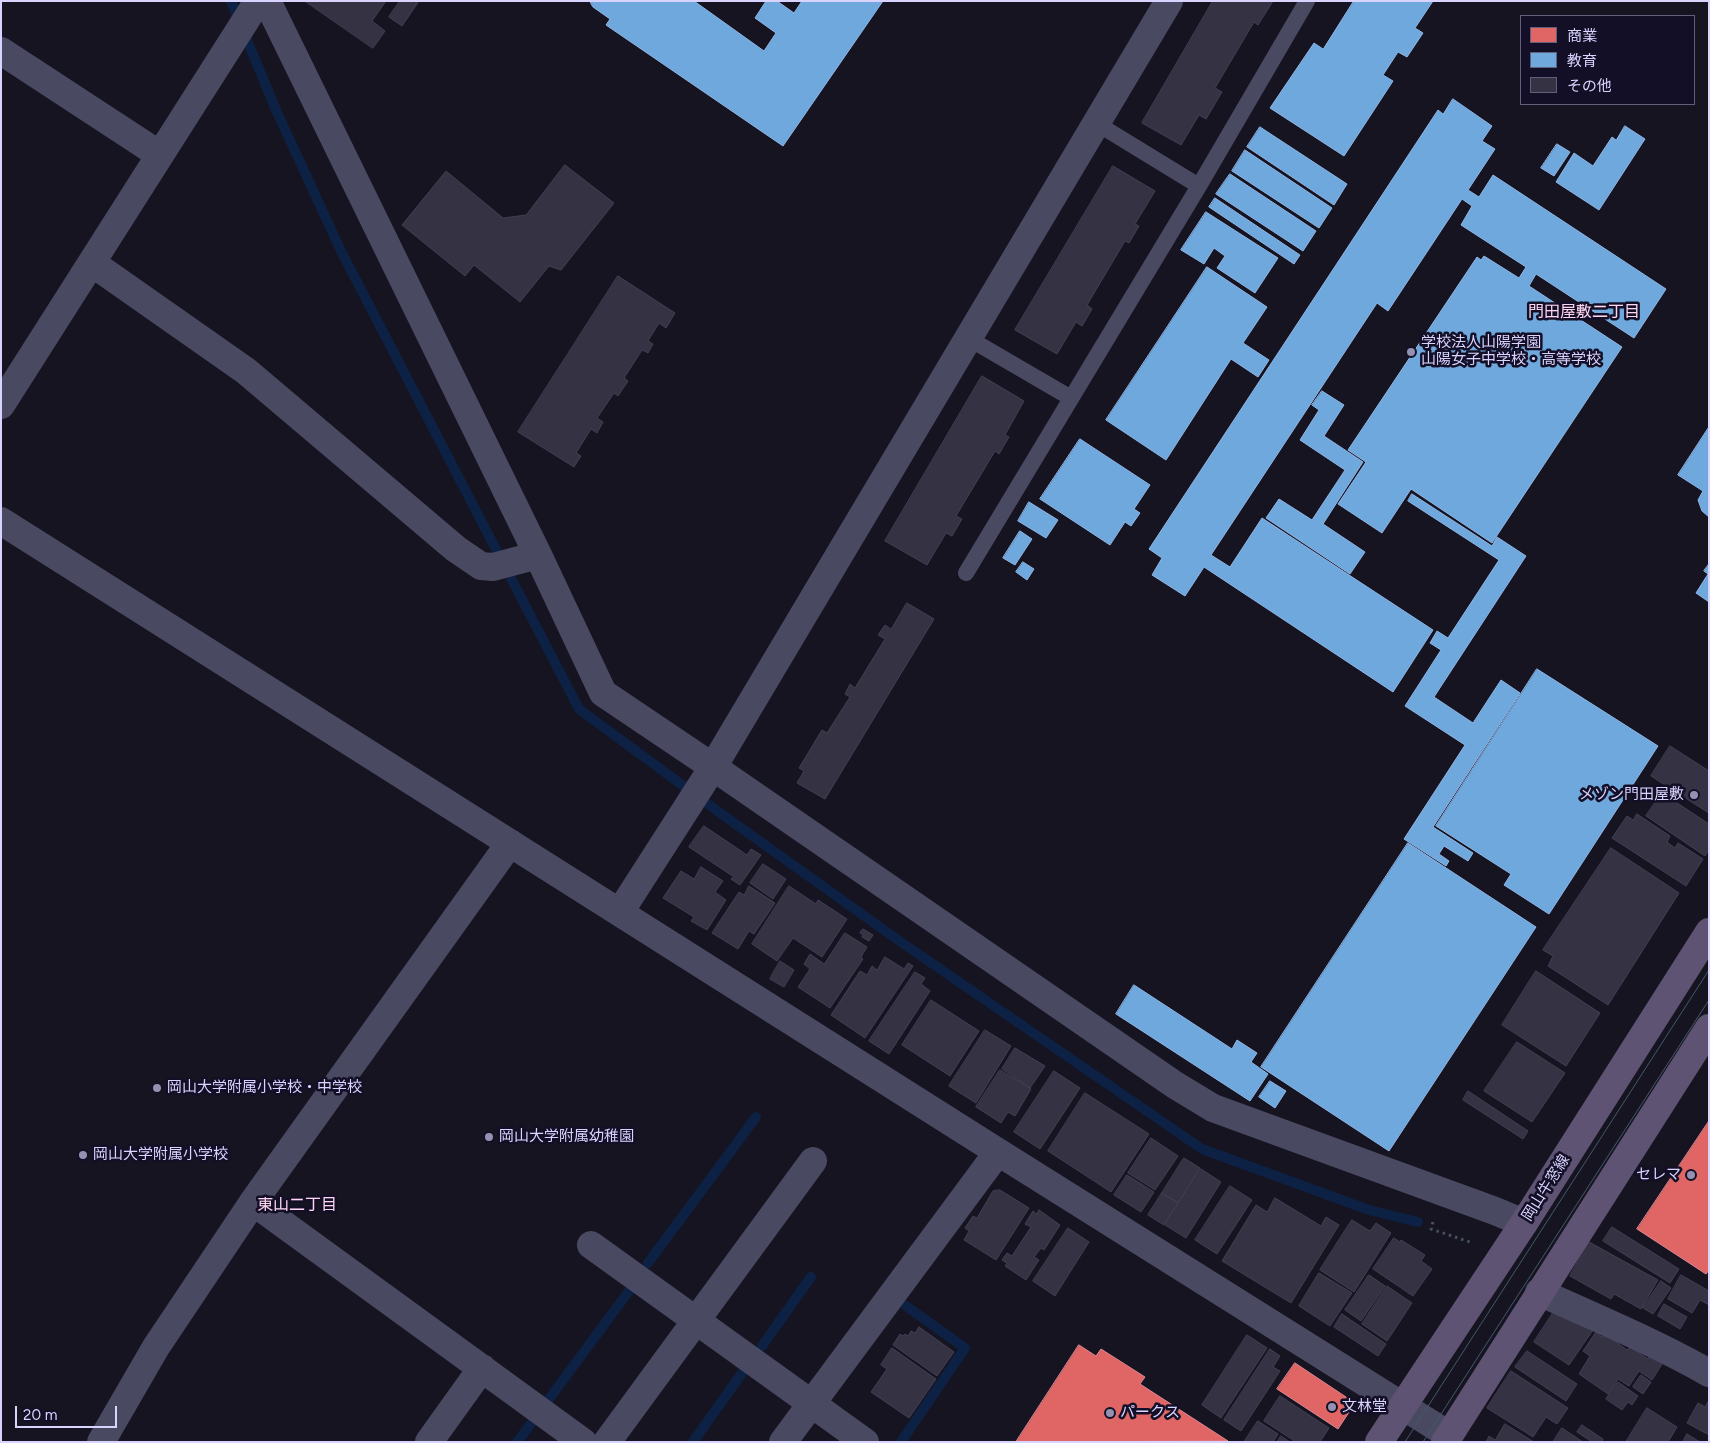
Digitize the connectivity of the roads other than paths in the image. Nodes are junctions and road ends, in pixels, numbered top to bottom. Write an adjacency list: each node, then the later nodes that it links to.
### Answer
1 (1169, 1): 5 (street)
2 (1307, 1): 7 (lane)
3 (259, 5): 6 (street); 13 (street)
4 (1, 51): 6 (street)
5 (1096, 123): 7 (lane); 9 (street)
6 (160, 155): 8 (street)
7 (1199, 186): 10 (lane)
8 (92, 262): 11 (street); 13 (street)
9 (968, 338): 10 (lane); 15 (street)
10 (1071, 398): 14 (lane)
11 (1, 405)
12 (1, 522): 16 (street)
13 (516, 561): 15 (street)
14 (966, 573)
15 (709, 773): 17 (street); 23 (street)
16 (510, 843): 17 (street); 22 (street)
17 (620, 912): 20 (street)
18 (1709, 932): 23 (main road, 岡山牛窓線)
19 (1709, 1028): 25 (main road)
20 (998, 1152): 29 (street); 30 (street)
21 (813, 1161): 26 (street)
22 (253, 1202): 27 (street); 32 (street)
23 (1524, 1223): 30 (main road, 岡山牛窓線)
24 (591, 1245): 26 (street)
25 (1539, 1292): 28 (street); 31 (main road)
26 (696, 1320): 29 (street); 35 (street)
27 (482, 1368): 33 (street); 34 (street)
28 (1709, 1373)
29 (810, 1403): 36 (street); 37 (street)
30 (1403, 1406): 31 (street); 38 (main road, 岡山牛窓線)
31 (1447, 1438)
32 (101, 1442)
33 (429, 1442)
34 (584, 1442)
35 (607, 1442)
36 (783, 1442)
37 (865, 1442)
38 (1379, 1442)

